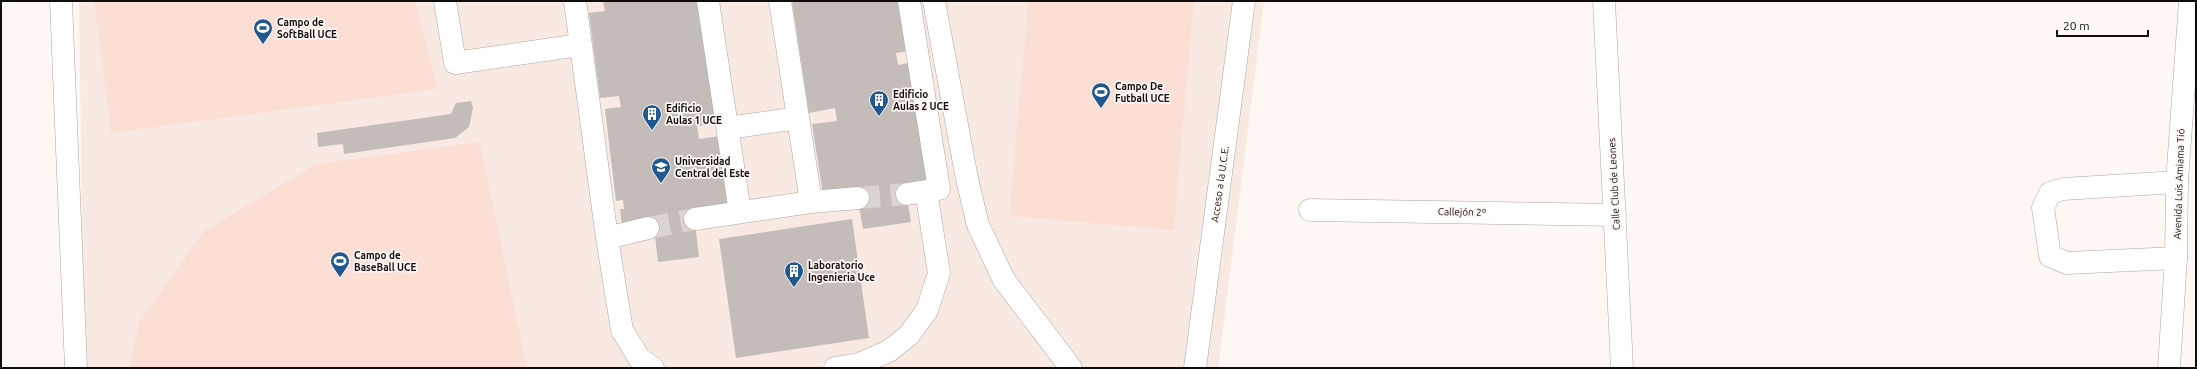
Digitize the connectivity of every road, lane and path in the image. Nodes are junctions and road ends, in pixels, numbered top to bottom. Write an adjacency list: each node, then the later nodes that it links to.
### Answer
1 (61, 1): 24 (street)
2 (445, 1): 11 (street)
3 (575, 1): 11 (street)
4 (708, 1): 13 (street)
5 (780, 1): 12 (street)
6 (910, 1): 26 (street)
7 (934, 1): 27 (street)
8 (1244, 1): 28 (street, Acceso a la U.C.E.)
9 (1604, 1): 19 (street, Calle Club de Leones)
10 (2190, 1): 14 (street, Avenida Luis Amiama Tió)
11 (580, 45): 22 (street)
12 (796, 116): 13 (street); 16 (street)
13 (728, 128): 18 (street)
14 (2178, 182): 23 (street, Avenida Luis Amiama Tió); 23 (street)
15 (858, 198): 16 (street)
16 (811, 202): 18 (street)
17 (1310, 210): 19 (street, Callejón 2º)
18 (740, 212): 20 (street)
19 (1616, 215): 29 (street, Calle Club de Leones)
20 (695, 219)
21 (648, 228): 22 (street)
22 (607, 238): 25 (street)
23 (2176, 258): 30 (street, Avenida Luis Amiama Tió)
24 (76, 368)
25 (653, 368)
26 (835, 368)
27 (1071, 368)
28 (1195, 368)
29 (1622, 368)
30 (2169, 368)

